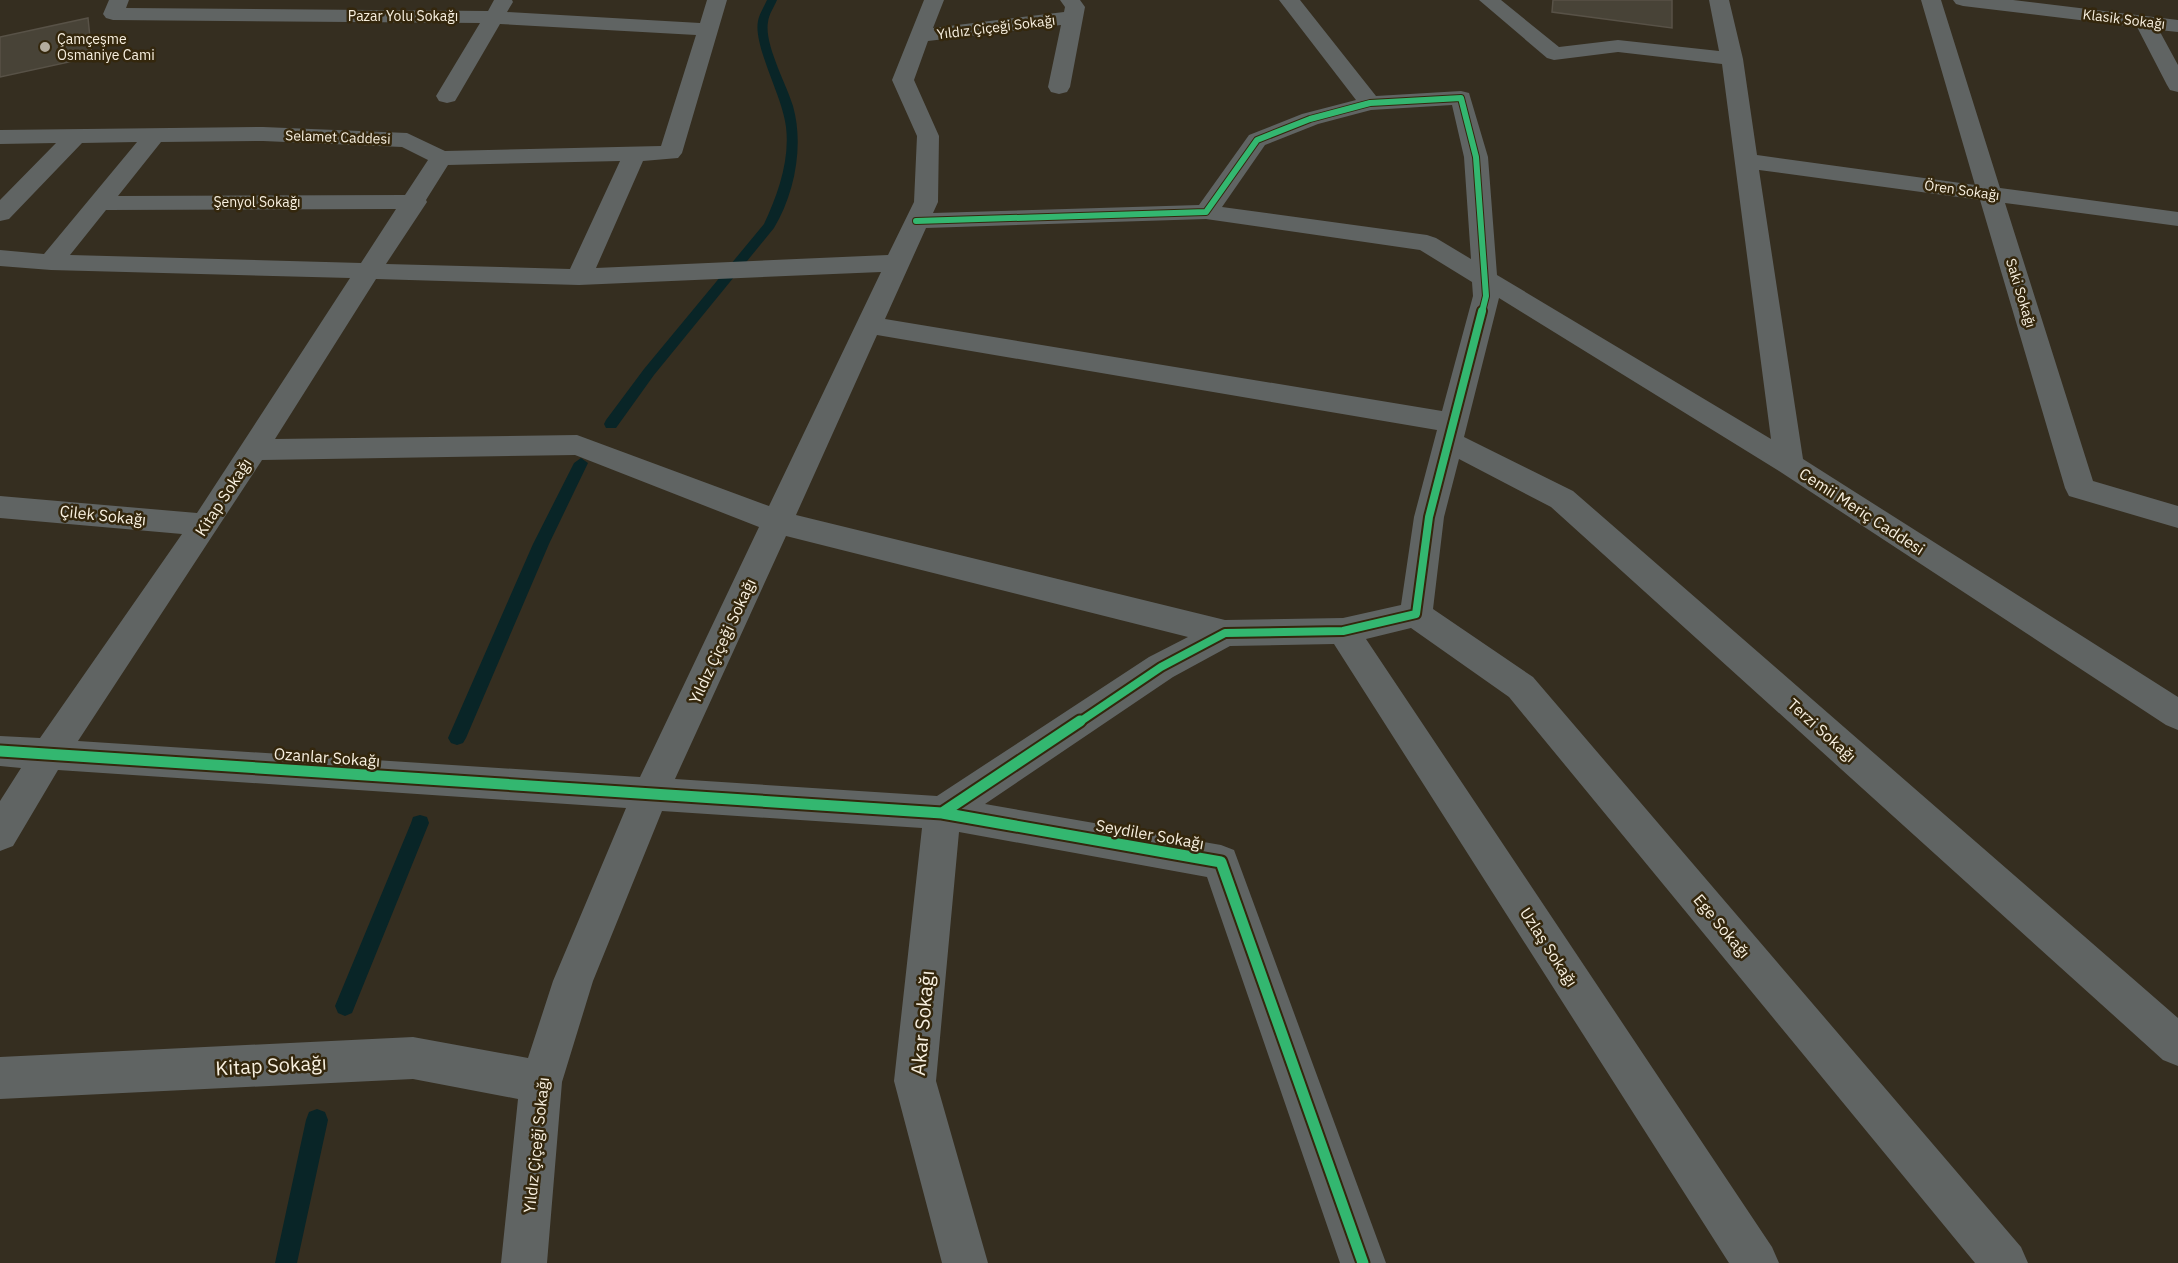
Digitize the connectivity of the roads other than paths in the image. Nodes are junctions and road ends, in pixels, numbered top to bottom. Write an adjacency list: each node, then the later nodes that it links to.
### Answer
1 (119, 0): 9 (street, Pazar Yolu Sokağı)
2 (717, 0): 13 (street)
3 (934, 0): 14 (street, Yıldız Çiçeği Sokağı)
4 (1289, 0): 19 (street)
5 (1489, 0): 15 (street)
6 (1719, 0): 15 (street, Cemii Meriç Caddesi)
7 (1931, 0): 26 (street, Saki Sokağı)
8 (1963, 0): 11 (street, Klasik Sokağı)
9 (499, 8): 13 (street, Pazar Yolu Sokağı); 18 (street)
10 (1072, 9): 14 (street, Yıldız Çiçeği Sokağı); 17 (street)
11 (2144, 21): 12 (street, Klasik Sokağı); 16 (street)
12 (2178, 26)
13 (709, 30): 23 (street, Selamet Caddesi)
14 (920, 36): 32 (street, Yıldız Çiçeği Sokağı)
15 (1732, 59): 25 (street, Cemii Meriç Caddesi)
16 (2178, 85)
17 (1059, 87)
18 (447, 96)
19 (1370, 103): 29 (street); 38 (street)
20 (154, 135): 21 (street, Selamet Caddesi); 24 (street, Selamet Caddesi); 28 (street)
21 (76, 136): 22 (street, Selamet Caddesi); 30 (street)
22 (0, 137)
23 (634, 155): 24 (street, Selamet Caddesi); 37 (street)
24 (441, 158): 27 (street, Kitap Sokağı)
25 (1747, 161): 26 (street, Ören Sokağı); 42 (street, Cemii Meriç Caddesi)
26 (1991, 194): 31 (street, Ören Sokağı); 44 (street, Saki Sokağı)
27 (415, 202): 28 (street, Şenyol Sokağı); 36 (street, Kitap Sokağı)
28 (99, 203): 34 (street)
29 (1206, 212): 32 (street); 38 (street)
30 (0, 214)
31 (2178, 219)
32 (916, 221): 35 (street, Yıldız Çiçeği Sokağı)
33 (0, 258): 34 (street)
34 (51, 262): 36 (street)
35 (897, 264): 37 (street); 39 (street, Yıldız Çiçeği Sokağı)
36 (371, 270): 37 (street); 41 (street, Kitap Sokağı)
37 (579, 277)
38 (1484, 278): 40 (street); 42 (street)
39 (868, 325): 40 (street, Terzi Sokağı); 45 (street, Yıldız Çiçeği Sokağı)
40 (1451, 432): 47 (street); 56 (street, Terzi Sokağı)
41 (253, 450): 45 (street); 46 (street, Kitap Sokağı)
42 (1789, 464): 50 (street, Cemii Meriç Caddesi)
43 (0, 507): 46 (street, Çilek Sokağı)
44 (2178, 517)
45 (778, 522): 49 (street); 53 (street, Yıldız Çiçeği Sokağı)
46 (205, 525): 52 (street, Kitap Sokağı)
47 (1416, 614): 48 (street); 63 (street, Ege Sokağı)
48 (1343, 632): 49 (street); 62 (street, Uzlaş Sokağı)
49 (1225, 633): 54 (street)
50 (2178, 716)
51 (0, 751): 52 (street, Ozanlar Sokağı)
52 (49, 754): 53 (street, Ozanlar Sokağı); 55 (street, Kitap Sokağı)
53 (651, 793): 54 (street, Seydiler Sokağı); 58 (street, Yıldız Çiçeği Sokağı)
54 (942, 813): 60 (street, Akar Sokağı); 61 (street, Seydiler Sokağı)
55 (0, 834)
56 (2178, 1045)
57 (0, 1078): 58 (street, Kitap Sokağı)
58 (541, 1082): 59 (street, Yıldız Çiçeği Sokağı)
59 (524, 1263)
60 (965, 1263)
61 (1363, 1263)
62 (1756, 1263)
63 (2005, 1263)

